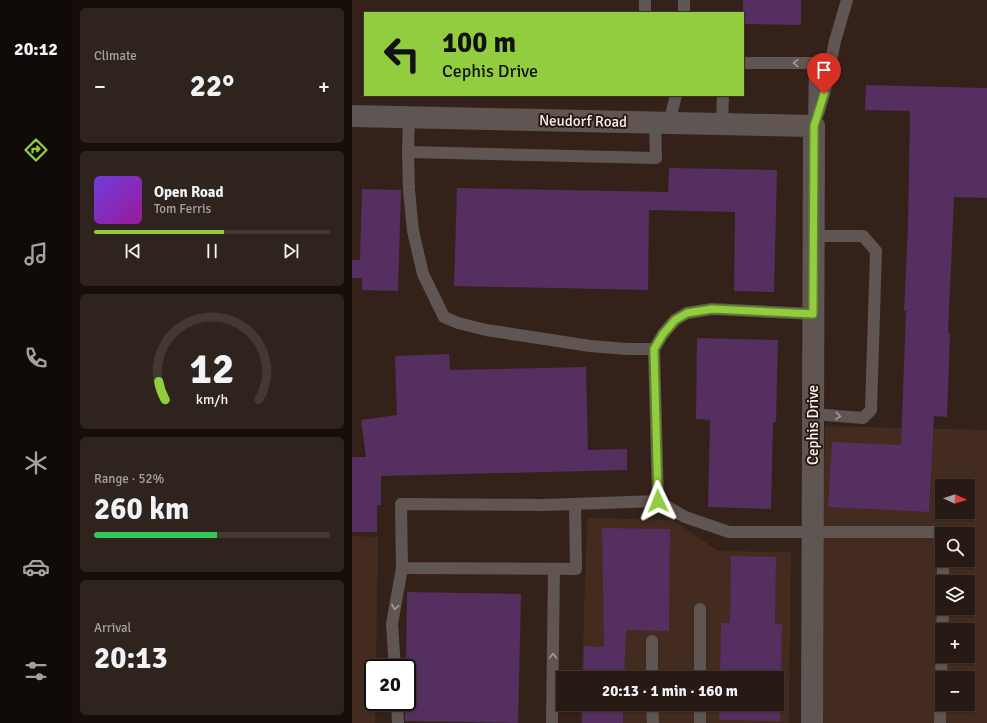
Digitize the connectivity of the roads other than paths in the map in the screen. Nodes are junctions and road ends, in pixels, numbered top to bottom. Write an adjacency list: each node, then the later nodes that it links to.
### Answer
1 (645, 0): 4 (lane)
2 (684, 0): 5 (lane)
3 (847, 0): 13 (lane)
4 (645, 12)
5 (684, 12)
6 (744, 63): 13 (lane, one-way to 6)
7 (676, 96): 11 (lane)
8 (723, 96): 12 (lane)
9 (352, 116): 10 (street, Neudorf Road)
10 (409, 117): 11 (street, Neudorf Road); 14 (lane)
11 (662, 123): 12 (street, Neudorf Road); 14 (lane)
12 (722, 125): 13 (street, Neudorf Road)
13 (814, 126): 15 (street, Cephis Drive)
14 (408, 152): 17 (lane)
15 (813, 236): 16 (street, Cephis Drive); 18 (lane, one-way to 15)
16 (813, 314): 17 (lane); 18 (street, Cephis Drive)
17 (654, 349): 19 (lane)
18 (813, 414): 21 (street, Cephis Drive)
19 (658, 501): 20 (lane); 21 (lane)
20 (575, 504): 23 (lane); 24 (lane)
21 (812, 532): 22 (lane); 38 (street, Cephis Drive)
22 (935, 532)
23 (402, 568): 24 (lane); 27 (lane, one-way to 27)
24 (554, 569): 35 (lane, one-way to 24)
25 (700, 609): 30 (lane)
26 (652, 641): 29 (lane)
27 (394, 659)
28 (941, 663): 39 (lane)
29 (652, 671)
30 (700, 671)
31 (397, 711): 34 (lane)
32 (652, 711): 36 (lane)
33 (700, 711): 37 (lane)
34 (398, 723)
35 (552, 723)
36 (653, 723)
37 (700, 723)
38 (812, 723)
39 (940, 723)

